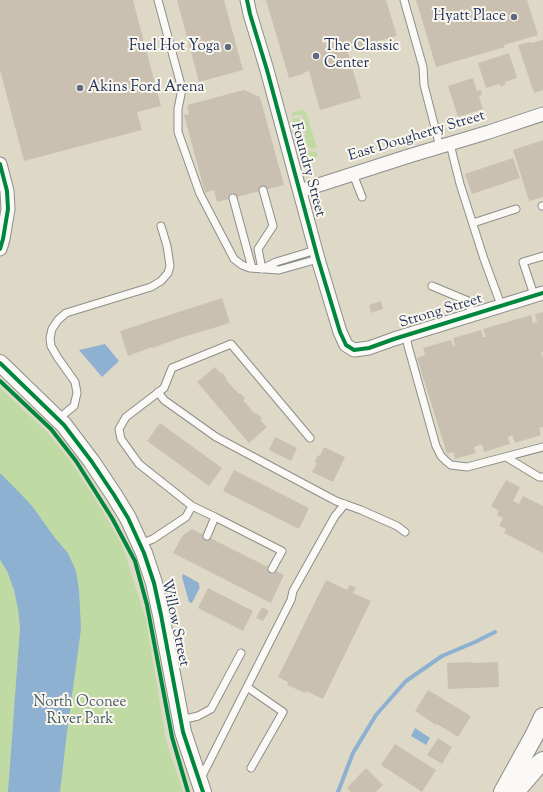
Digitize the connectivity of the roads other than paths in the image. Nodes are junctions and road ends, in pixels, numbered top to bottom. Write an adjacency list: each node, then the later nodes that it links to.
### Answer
1 (158, 0): 18 (lane)
2 (247, 0): 9 (street, Foundry Street)
3 (404, 0): 5 (lane)
4 (543, 114): 5 (street, East Dougherty Street)
5 (445, 146): 7 (street, East Dougherty Street); 13 (lane)
6 (0, 164): 15 (street)
7 (353, 174): 9 (street, East Dougherty Street); 10 (lane)
8 (263, 190): 19 (lane)
9 (300, 191): 16 (street, Foundry Street)
10 (362, 197)
11 (233, 198): 18 (lane)
12 (516, 210): 13 (lane)
13 (473, 223): 22 (lane)
14 (161, 226): 28 (lane)
15 (0, 249)
16 (317, 254): 19 (lane); 25 (street, Foundry Street)
17 (543, 256): 21 (lane)
18 (252, 268): 19 (lane)
19 (262, 269)
20 (432, 286): 23 (lane)
21 (539, 294): 22 (street, Strong Street)
22 (501, 305): 23 (street, Strong Street)
23 (472, 315): 24 (street, Strong Street)
24 (406, 335): 25 (street, Strong Street); 31 (lane)
25 (346, 345)
26 (0, 363): 28 (street, Willow Street)
27 (158, 392): 29 (lane); 33 (lane); 34 (lane)
28 (58, 419): 38 (street, Willow Street)
29 (310, 438)
30 (543, 447): 31 (lane)
31 (506, 457): 32 (lane)
32 (543, 477)
33 (345, 504): 36 (lane); 41 (lane)
34 (192, 506): 35 (lane); 38 (lane)
35 (215, 517): 37 (lane); 39 (lane)
36 (405, 532)
37 (207, 536)
38 (140, 544): 43 (street, Willow Street)
39 (272, 569)
40 (240, 653): 43 (lane)
41 (247, 687): 45 (lane); 46 (lane)
42 (543, 717): 47 (main road)
43 (181, 720): 46 (street, Willow Street)
44 (543, 761): 48 (main road)
45 (250, 768)
46 (201, 787)
47 (503, 792)
48 (516, 792)

